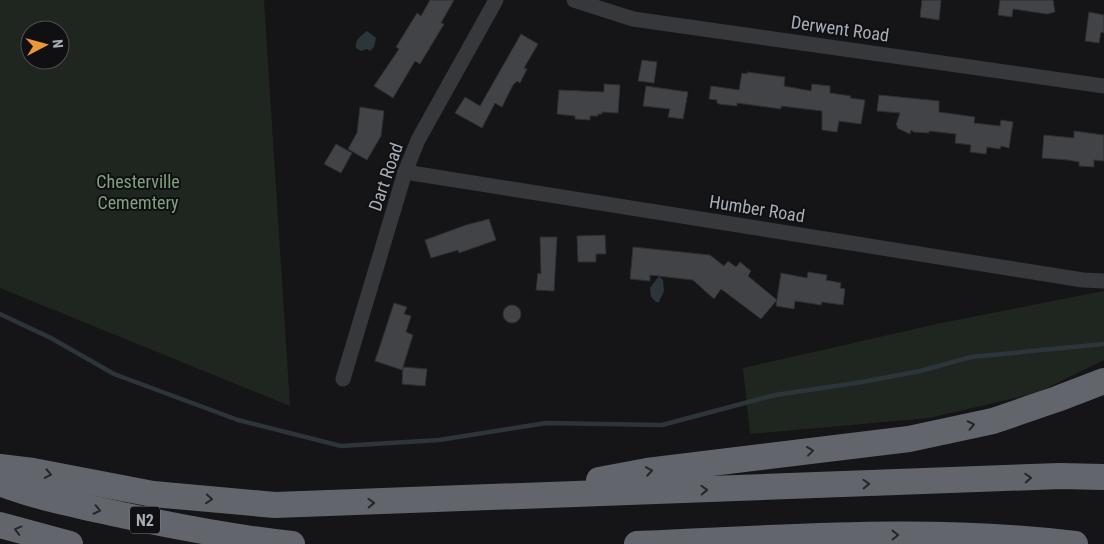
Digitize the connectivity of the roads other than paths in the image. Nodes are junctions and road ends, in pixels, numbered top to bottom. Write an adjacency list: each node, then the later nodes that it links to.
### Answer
1 (496, 0): 4 (street, Dart Road)
2 (574, 0): 3 (street, Derwent Road)
3 (1104, 86)
4 (405, 172): 5 (street, Humber Road); 6 (street, Dart Road)
5 (1104, 281)
6 (344, 379)
7 (1104, 381): 11 (highway, one-way to 7)
8 (0, 467): 11 (highway, one-way to 11)
9 (1104, 477): 11 (highway, one-way to 9)
10 (0, 483): 14 (highway, N2, one-way to 14)
11 (515, 495)
12 (0, 525): 13 (highway, one-way to 12)
13 (70, 544)
14 (292, 544)
15 (637, 544): 16 (highway, one-way to 16)
16 (1075, 544)

